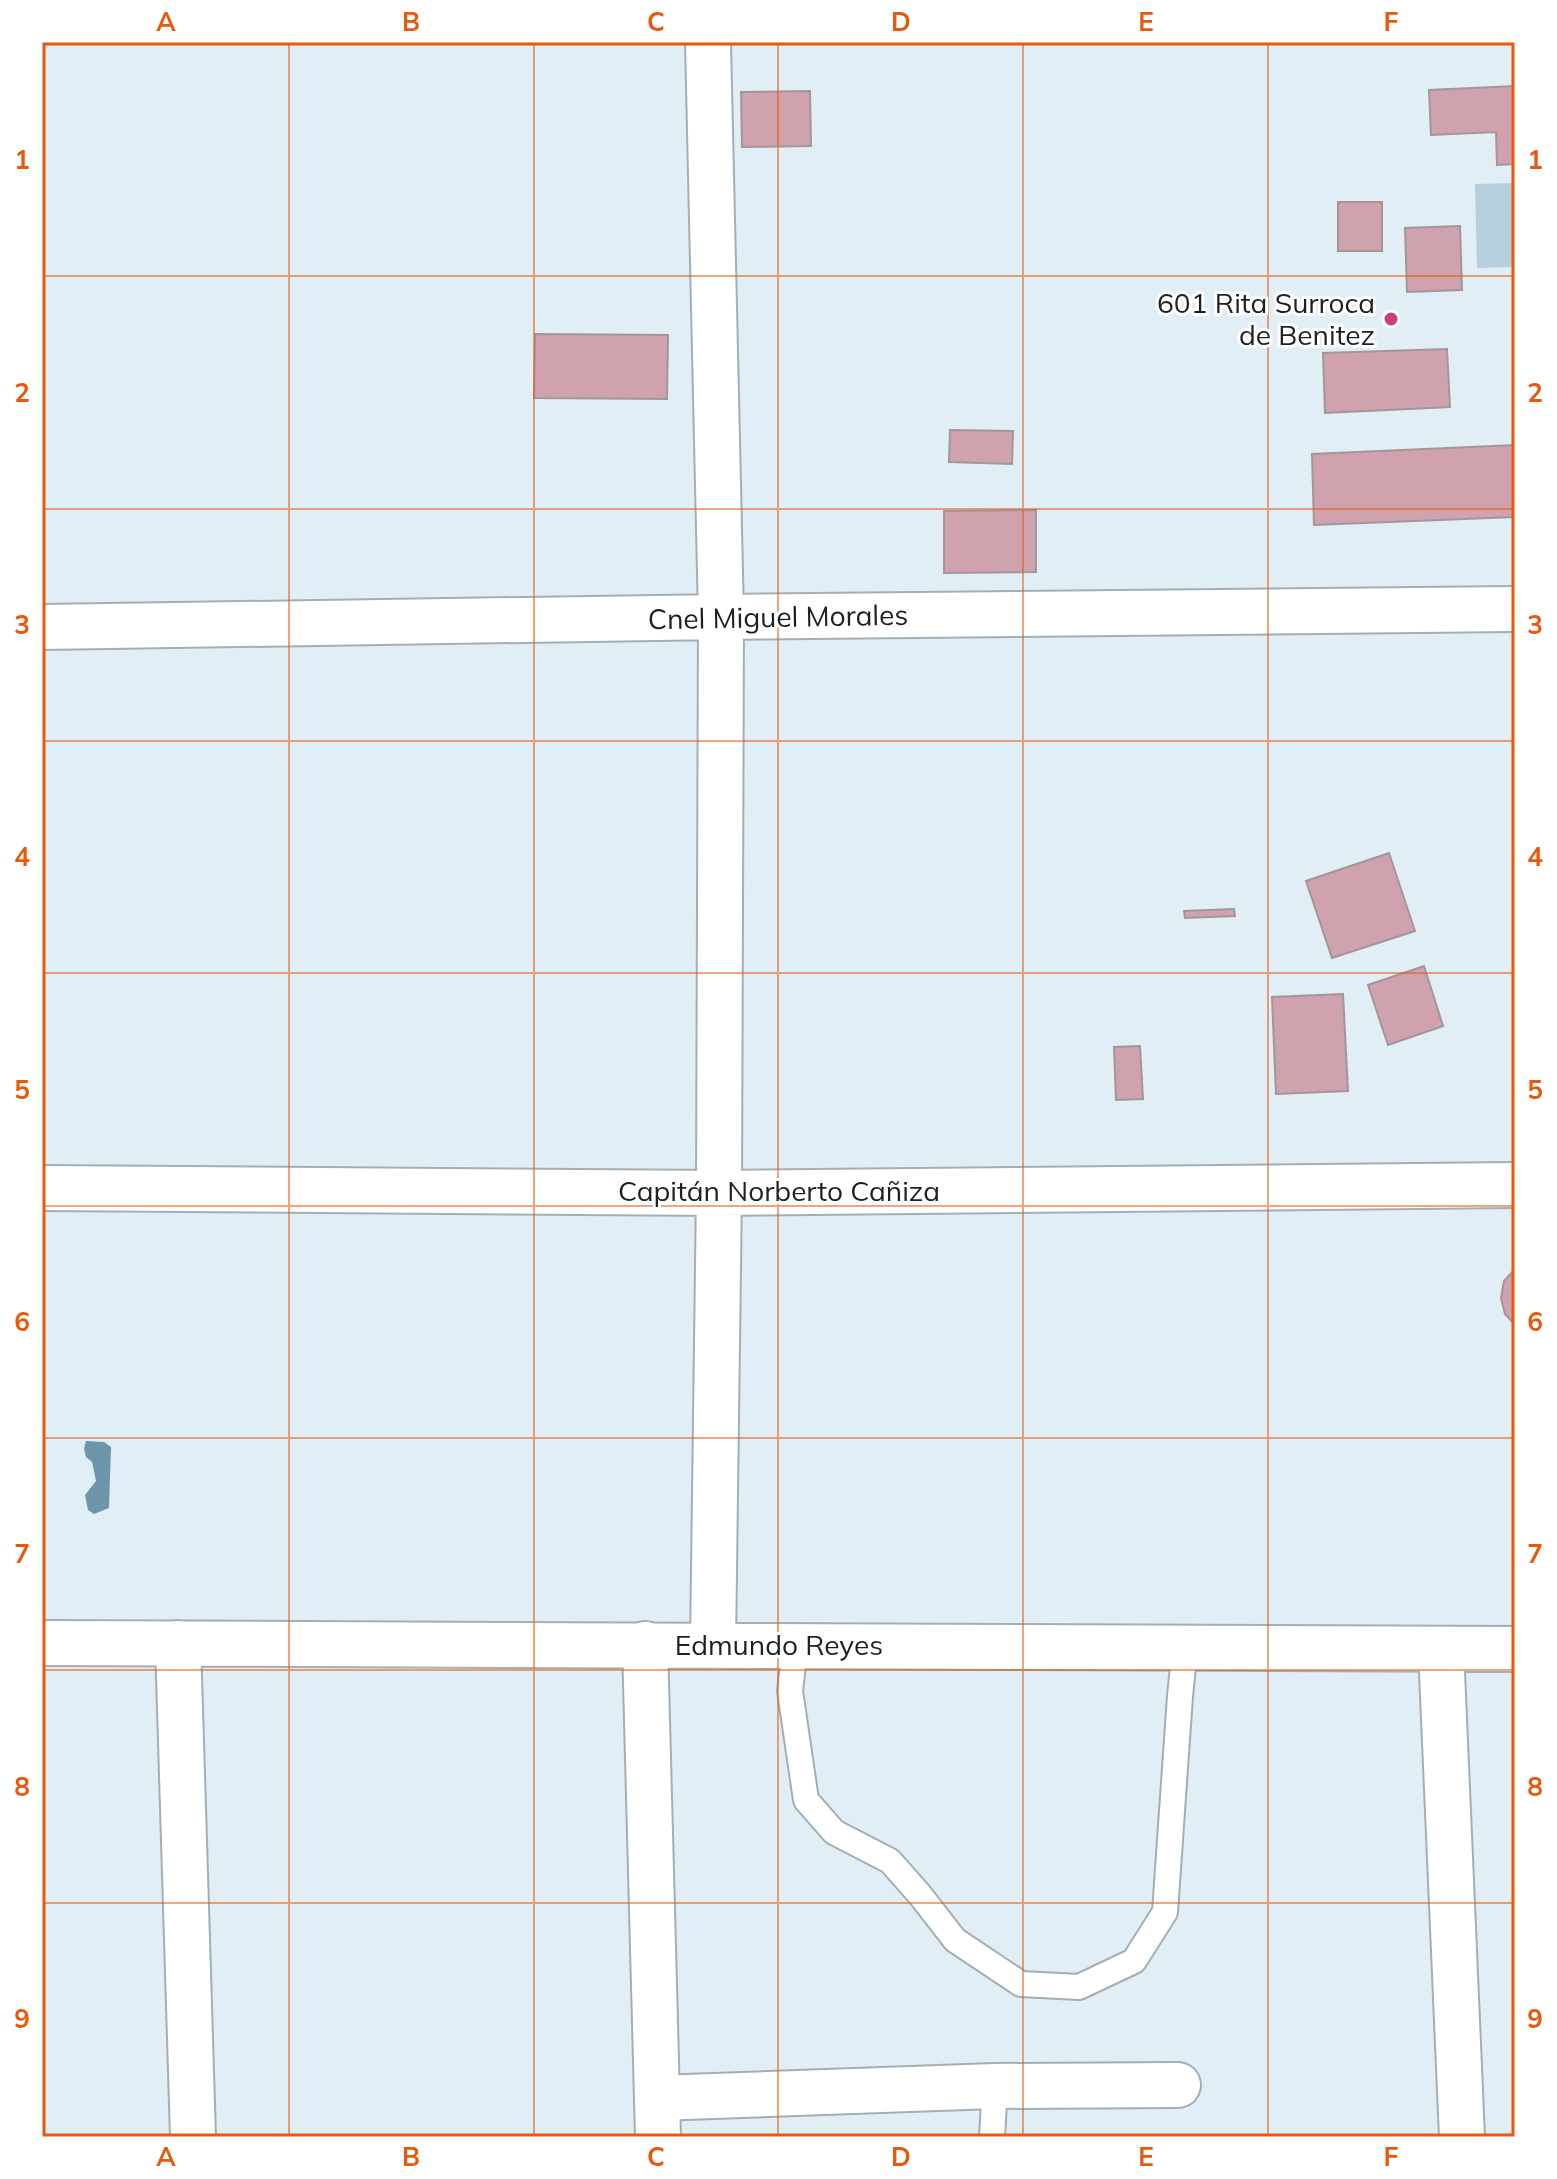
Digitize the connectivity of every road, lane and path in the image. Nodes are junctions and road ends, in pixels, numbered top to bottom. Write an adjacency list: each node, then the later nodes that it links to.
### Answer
1 (708, 42): 3 (street)
2 (1515, 609): 3 (street, Cnel Miguel Morales)
3 (721, 617): 4 (street, Cnel Miguel Morales); 7 (street)
4 (42, 627)
5 (1515, 1185): 7 (street, Capitán Norberto Cañiza)
6 (42, 1188): 7 (street, Capitán Norberto Cañiza)
7 (719, 1193): 11 (street)
8 (42, 1643): 9 (street, Edmundo Reyes)
9 (178, 1643): 10 (street, Edmundo Reyes); 19 (street)
10 (645, 1644): 11 (street, Edmundo Reyes); 18 (street)
11 (713, 1645): 12 (street, Edmundo Reyes)
12 (795, 1646): 13 (street, Edmundo Reyes); 13 (lane)
13 (1185, 1647): 14 (street, Edmundo Reyes)
14 (1441, 1649): 15 (street, Edmundo Reyes); 21 (street)
15 (1515, 1649)
16 (1178, 2085): 17 (street)
17 (995, 2086): 18 (street); 20 (lane)
18 (658, 2117)
19 (193, 2137)
20 (992, 2137)
21 (1462, 2137)

